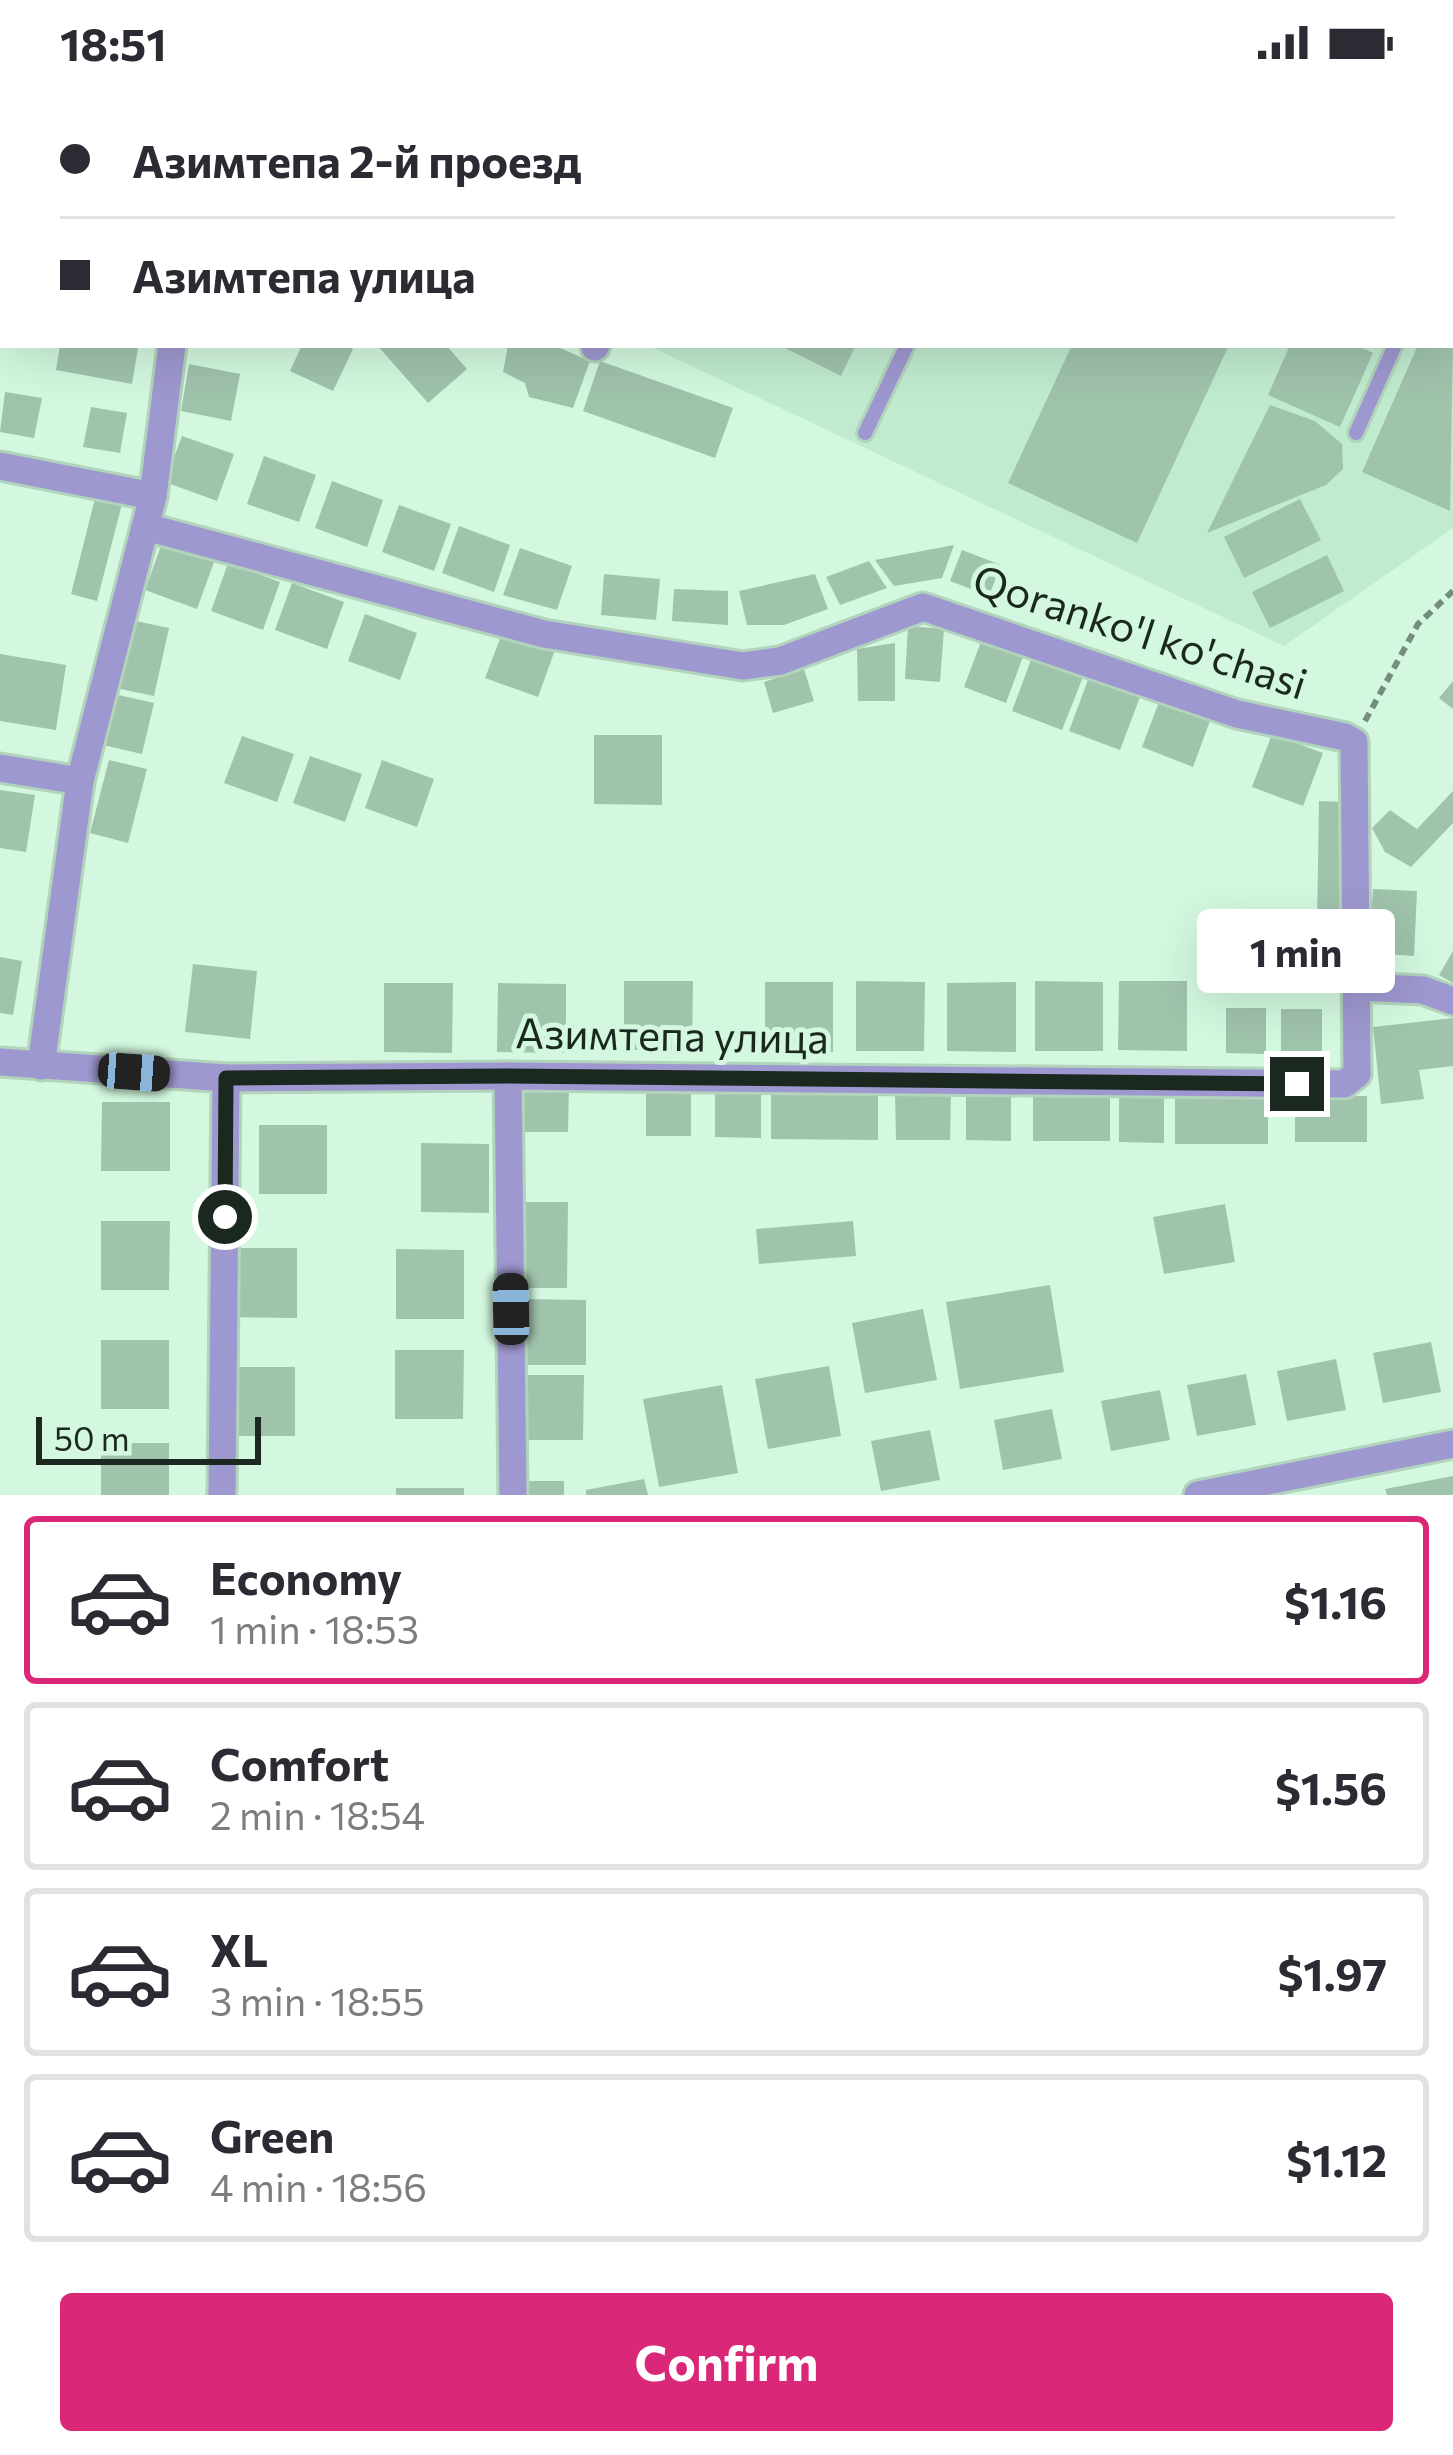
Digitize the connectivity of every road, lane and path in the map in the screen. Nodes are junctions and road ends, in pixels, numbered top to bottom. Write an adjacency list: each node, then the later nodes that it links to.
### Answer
1 (172, 348): 7 (street)
2 (906, 348): 5 (lane)
3 (1394, 348): 4 (lane)
4 (1356, 433)
5 (865, 434)
6 (0, 466): 7 (street)
7 (153, 496): 8 (street)
8 (146, 527): 10 (street, Qoranko'l ko'chasi); 12 (street)
9 (1453, 592): 10 (path)
10 (1354, 742): 13 (street)
11 (0, 768): 12 (street)
12 (80, 781): 16 (street)
13 (1359, 988): 14 (street); 17 (street, Азимтепа улица)
14 (1453, 1000)
15 (0, 1062): 16 (street, Азимтепа улица)
16 (41, 1066): 18 (street, Азимтепа улица)
17 (508, 1076): 18 (street, Азимтепа улица); 21 (street)
18 (226, 1078): 20 (street)
19 (1453, 1444): 22 (street)
20 (222, 1495)
21 (513, 1495)
22 (1198, 1495)

